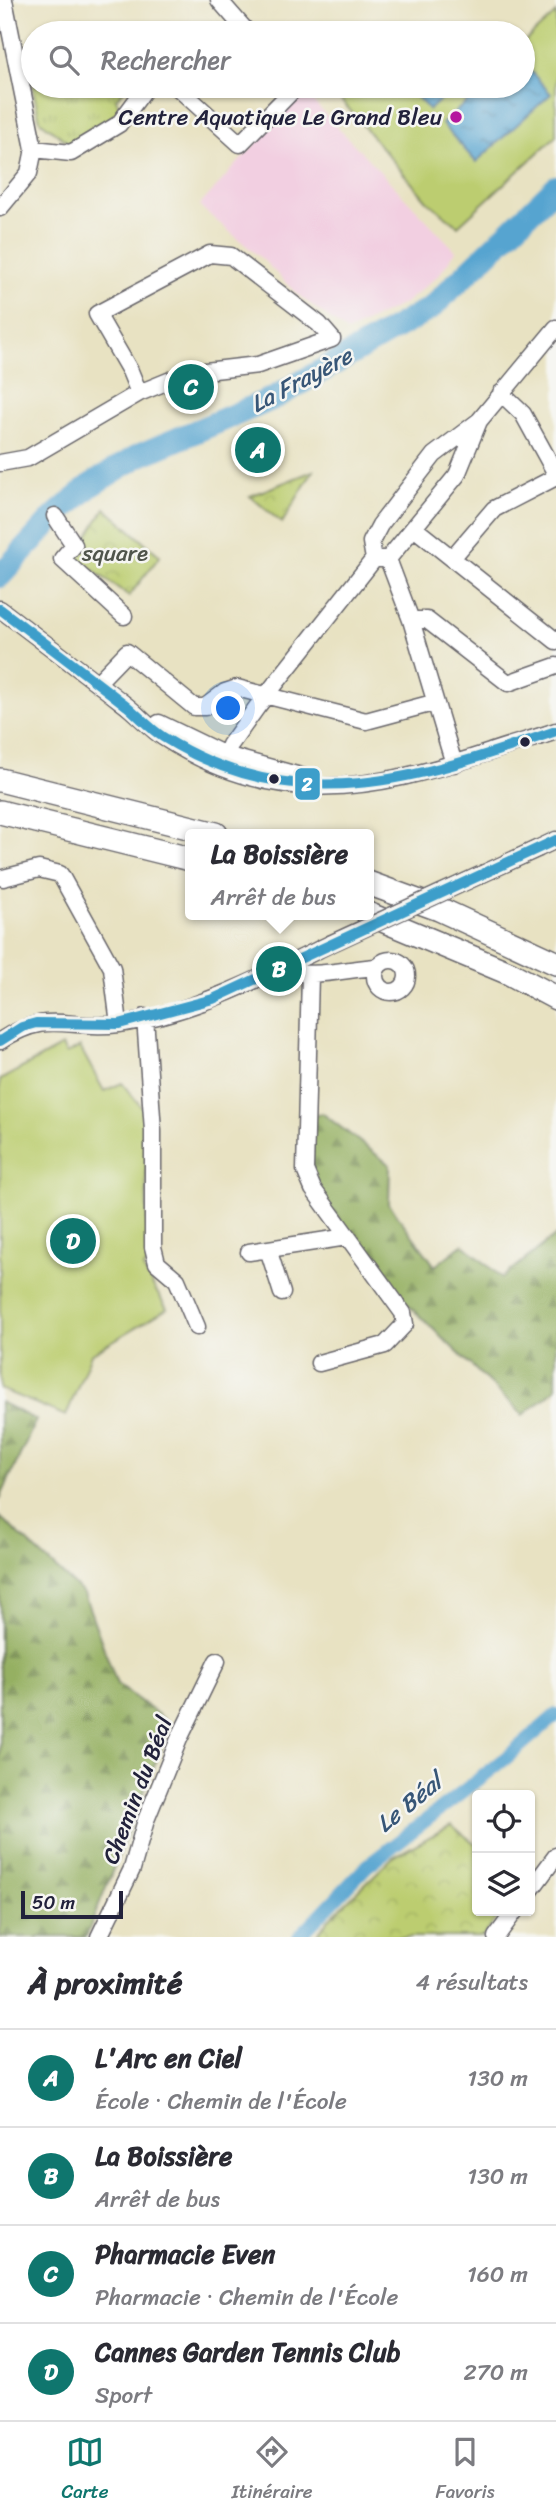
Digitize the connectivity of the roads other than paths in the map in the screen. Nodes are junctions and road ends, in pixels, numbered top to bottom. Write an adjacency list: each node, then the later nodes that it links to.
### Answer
1 (4, 0): 4 (street)
2 (219, 0): 3 (street)
3 (237, 21)
4 (21, 58)
5 (29, 98): 9 (street)
6 (138, 98): 9 (street)
7 (189, 98): 8 (street)
8 (285, 98)
9 (34, 149): 10 (street)
10 (0, 208)
11 (556, 328): 13 (street)
12 (139, 393): 12 (street); 15 (street)
13 (501, 393): 14 (street); 16 (street)
14 (479, 421): 18 (street); 20 (street)
15 (0, 463)
16 (556, 475): 19 (street)
17 (55, 516): 22 (street)
18 (414, 528): 19 (street); 20 (street)
19 (452, 558): 24 (street)
20 (381, 559): 23 (street); 27 (street)
21 (1, 609): 26 (street)
22 (124, 616)
23 (411, 620): 25 (street); 28 (street)
24 (556, 641)
25 (556, 666)
26 (97, 683): 27 (street); 30 (street)
27 (266, 696): 28 (street); 30 (street)
28 (433, 703): 31 (street)
29 (556, 731): 31 (street)
30 (223, 761): 31 (street)
31 (454, 764)
32 (0, 780): 34 (highway)
33 (0, 812): 36 (highway)
34 (196, 829)
35 (556, 840): 42 (street, bridge)
36 (185, 858)
37 (4, 878): 46 (street)
38 (374, 885): 40 (highway)
39 (374, 916): 44 (highway)
40 (556, 963)
41 (378, 967): 41 (street); 43 (street)
42 (282, 968): 43 (street); 45 (street)
43 (310, 975): 48 (street)
44 (556, 998)
45 (145, 1017): 46 (street); 52 (street)
46 (119, 1024): 47 (street)
47 (0, 1041)
48 (347, 1237): 49 (street); 53 (street)
49 (268, 1250): 50 (street); 51 (street)
50 (249, 1252)
51 (282, 1293)
52 (197, 1327)
53 (319, 1363)
54 (217, 1661): 58 (street, Chemin du Béal)
55 (556, 1856): 56 (street)
56 (535, 1884)
57 (511, 1916): 59 (street)
58 (99, 1937)
59 (496, 1937)

